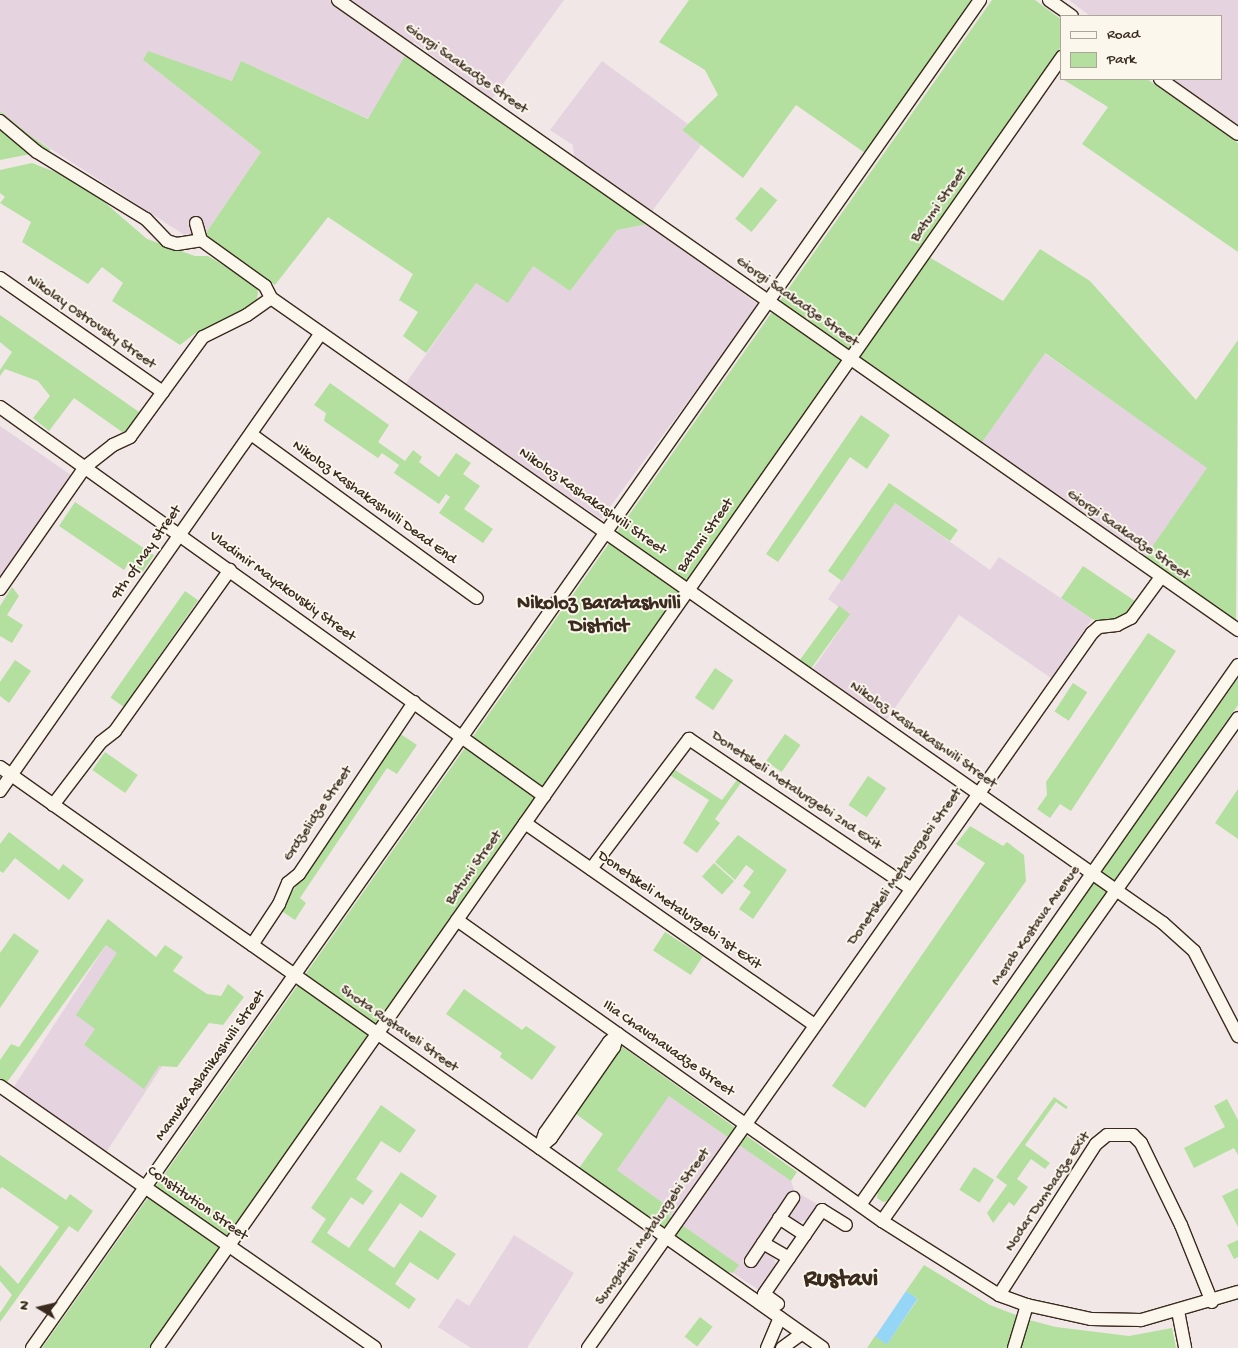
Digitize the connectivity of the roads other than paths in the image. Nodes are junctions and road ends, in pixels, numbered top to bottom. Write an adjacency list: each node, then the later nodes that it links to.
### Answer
1 (338, 0): 13 (street, Giorgi Saakadze Street)
2 (980, 0): 13 (street)
3 (1049, 0): 4 (street)
4 (1071, 15)
5 (1060, 60): 15 (street, Batumi Street)
6 (1161, 80): 8 (street)
7 (0, 121): 10 (street)
8 (1238, 134)
9 (196, 223): 10 (street)
10 (201, 240): 12 (street, Nikoloz Kashakashvili Street)
11 (0, 278): 16 (street, Nikolay Ostrovsky Street)
12 (271, 298): 14 (street, Nikoloz Kashakashvili Street); 16 (street)
13 (769, 302): 15 (street, Giorgi Saakadze Street); 20 (street)
14 (321, 333): 18 (street, 9th of May Street); 20 (street, Nikoloz Kashakashvili Street)
15 (850, 358): 23 (street, Giorgi Saakadze Street); 25 (street, Batumi Street)
16 (163, 392): 19 (street)
17 (0, 407): 19 (street, Vladimir Mayakovskiy Street)
18 (251, 434): 21 (street, 9th of May Street); 26 (street, Nikoloz Kashakashvili Dead End)
19 (85, 467): 21 (street, Vladimir Mayakovskiy Street); 24 (street)
20 (607, 532): 25 (street, Nikoloz Kashakashvili Street); 31 (street)
21 (180, 534): 22 (street, Vladimir Mayakovskiy Street); 33 (street, 9th of May Street)
22 (230, 570): 29 (street, Vladimir Mayakovskiy Street); 37 (street)
23 (1161, 577): 27 (street, Giorgi Saakadze Street); 35 (street, Donetskeli Metalurgebi Street)
24 (0, 589)
25 (688, 590): 35 (street, Nikoloz Kashakashvili Street); 36 (street, Batumi Street)
26 (477, 598)
27 (1235, 625)
28 (1238, 664): 40 (street, Merab Kostava Avenue)
29 (414, 702): 31 (street, Vladimir Mayakovskiy Street); 44 (street, Grdzelidze Street)
30 (1238, 718): 42 (street)
31 (462, 737): 36 (street, Vladimir Mayakovskiy Street); 45 (street)
32 (0, 767): 33 (street, Shota Rustaveli Street)
33 (11, 775): 34 (street, 9th of May Street); 37 (street, Shota Rustaveli Street)
34 (0, 792)
35 (977, 793): 40 (street, Nikoloz Kashakashvili Street); 41 (street, Donetskeli Metalurgebi Street)
36 (544, 796): 38 (street, Batumi Street)
37 (53, 805): 44 (street, Shota Rustaveli Street)
38 (525, 823): 39 (street, Donetskeli Metalurgebi 1st Exit); 43 (street, Batumi Street)
39 (591, 870): 41 (street, Donetskeli Metalurgebi 2nd Exit); 46 (street, Donetskeli Metalurgebi 1st Exit)
40 (1092, 873): 42 (street, Nikoloz Kashakashvili Street); 55 (street, Merab Kostava Avenue)
41 (910, 888): 46 (street, Donetskeli Metalurgebi Street)
42 (1116, 890): 49 (street, Nikoloz Kashakashvili Street); 57 (street)
43 (457, 920): 47 (street, Batumi Street); 48 (street, Ilia Chavchavadze Street)
44 (252, 945): 45 (street, Shota Rustaveli Street)
45 (294, 975): 47 (street, Shota Rustaveli Street); 53 (street, Mamuka Aslanikashvili Street)
46 (815, 1025): 51 (street, Donetskeli Metalurgebi Street)
47 (377, 1034): 52 (street, Shota Rustaveli Street); 62 (street)
48 (618, 1034): 51 (street, Ilia Chavchavadze Street); 52 (street)
49 (1238, 1035)
50 (1, 1088): 53 (street, Constitution Street)
51 (745, 1124): 55 (street, Ilia Chavchavadze Street); 60 (street, Sumgaiteli Metalurgebi Street)
52 (540, 1148): 60 (street, Shota Rustaveli Street)
53 (145, 1187): 62 (street, Constitution Street); 73 (street, Mamuka Aslanikashvili Street)
54 (793, 1198): 56 (street)
55 (860, 1205): 57 (street, Ilia Chavchavadze Street)
56 (779, 1218): 59 (street); 61 (street)
57 (882, 1221): 66 (street, Ilia Chavchavadze Street)
58 (846, 1225): 59 (street)
59 (805, 1235): 63 (street)
60 (666, 1237): 71 (street, Shota Rustaveli Street); 76 (street, Sumgaiteli Metalurgebi Street)
61 (763, 1243): 63 (street); 64 (street)
62 (228, 1246): 74 (street); 75 (street, Constitution Street)
63 (788, 1258): 68 (street)
64 (751, 1261)
65 (1238, 1292): 67 (street, Ilia Chavchavadze Street)
66 (999, 1295): 67 (street, Nodar Dumbadze Exit); 69 (street, Ilia Chavchavadze Street)
67 (1212, 1302): 70 (street, Ilia Chavchavadze Street)
68 (778, 1304)
69 (1027, 1305): 70 (street, Ilia Chavchavadze Street); 80 (street)
70 (1178, 1311): 81 (street)
71 (780, 1318): 72 (street, Shota Rustaveli Street); 77 (street)
72 (801, 1334): 78 (street); 79 (street, Shota Rustaveli Street)
73 (32, 1348)
74 (157, 1348)
75 (375, 1348)
76 (588, 1348)
77 (767, 1348)
78 (782, 1348)
79 (823, 1348)
80 (1014, 1348)
81 (1185, 1348)

